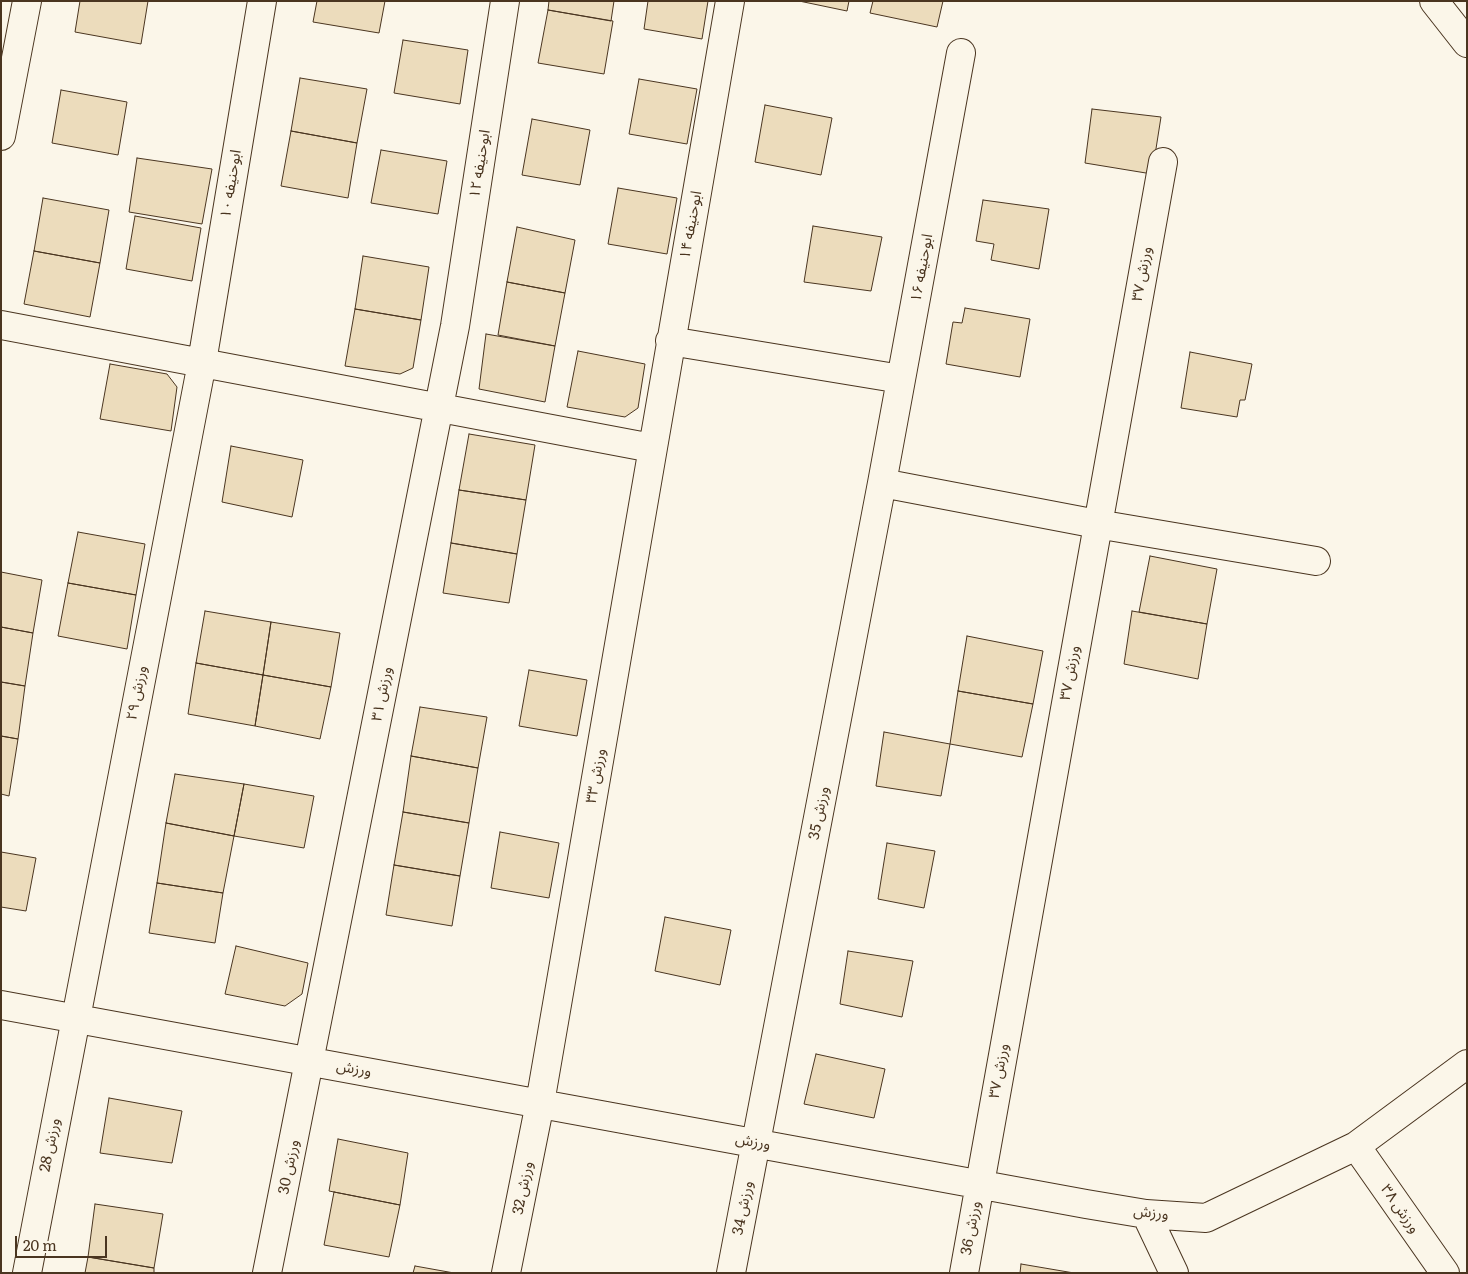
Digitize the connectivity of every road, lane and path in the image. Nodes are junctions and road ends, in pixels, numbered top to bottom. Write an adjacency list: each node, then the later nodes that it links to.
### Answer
1 (27, 1): 8 (street)
2 (262, 1): 13 (street, ابوحنیفه ۱۰)
3 (505, 1): 11 (street, ابوحنیفه ۱۲)
4 (730, 1): 12 (street, ابوحنیفه ۱۴)
5 (1434, 1): 6 (street)
6 (1467, 43)
7 (961, 52): 14 (street, ابوحنیفه ۱۶)
8 (1, 136)
9 (1163, 162): 18 (street, ورزش ۳۷)
10 (1, 325): 13 (street)
11 (455, 326): 15 (street, ورزش ۳۱)
12 (670, 341): 14 (street); 16 (street, ابوحنیفه ۱۴)
13 (201, 365): 15 (street); 21 (street, ورزش ۲۹)
14 (901, 379): 17 (street, ابوحنیفه ۱۶)
15 (439, 407): 16 (street); 22 (street, ورزش ۳۱)
16 (652, 448): 24 (street, ورزش ۳۳)
17 (882, 483): 18 (street); 25 (street, ورزش 35)
18 (1097, 524): 19 (street); 27 (street, ورزش ۳۷)
19 (1316, 560)
20 (1, 1005): 21 (street, ورزش)
21 (74, 1018): 22 (street, ورزش); 29 (street, ورزش 28)
22 (310, 1061): 24 (street, ورزش); 30 (street, ورزش 30)
23 (1467, 1064): 26 (street, ورزش)
24 (540, 1103): 25 (street, ورزش); 31 (street, ورزش 32)
25 (755, 1142): 27 (street, ورزش); 32 (street, ورزش 34)
26 (1356, 1146): 28 (street, ورزش); 35 (street, ورزش ۳۸)
27 (979, 1183): 28 (street, ورزش); 33 (street, ورزش 36)
28 (1146, 1214): 34 (street)
29 (27, 1273)
30 (267, 1273)
31 (506, 1273)
32 (731, 1273)
33 (964, 1273)
34 (1174, 1273)
35 (1445, 1273)

